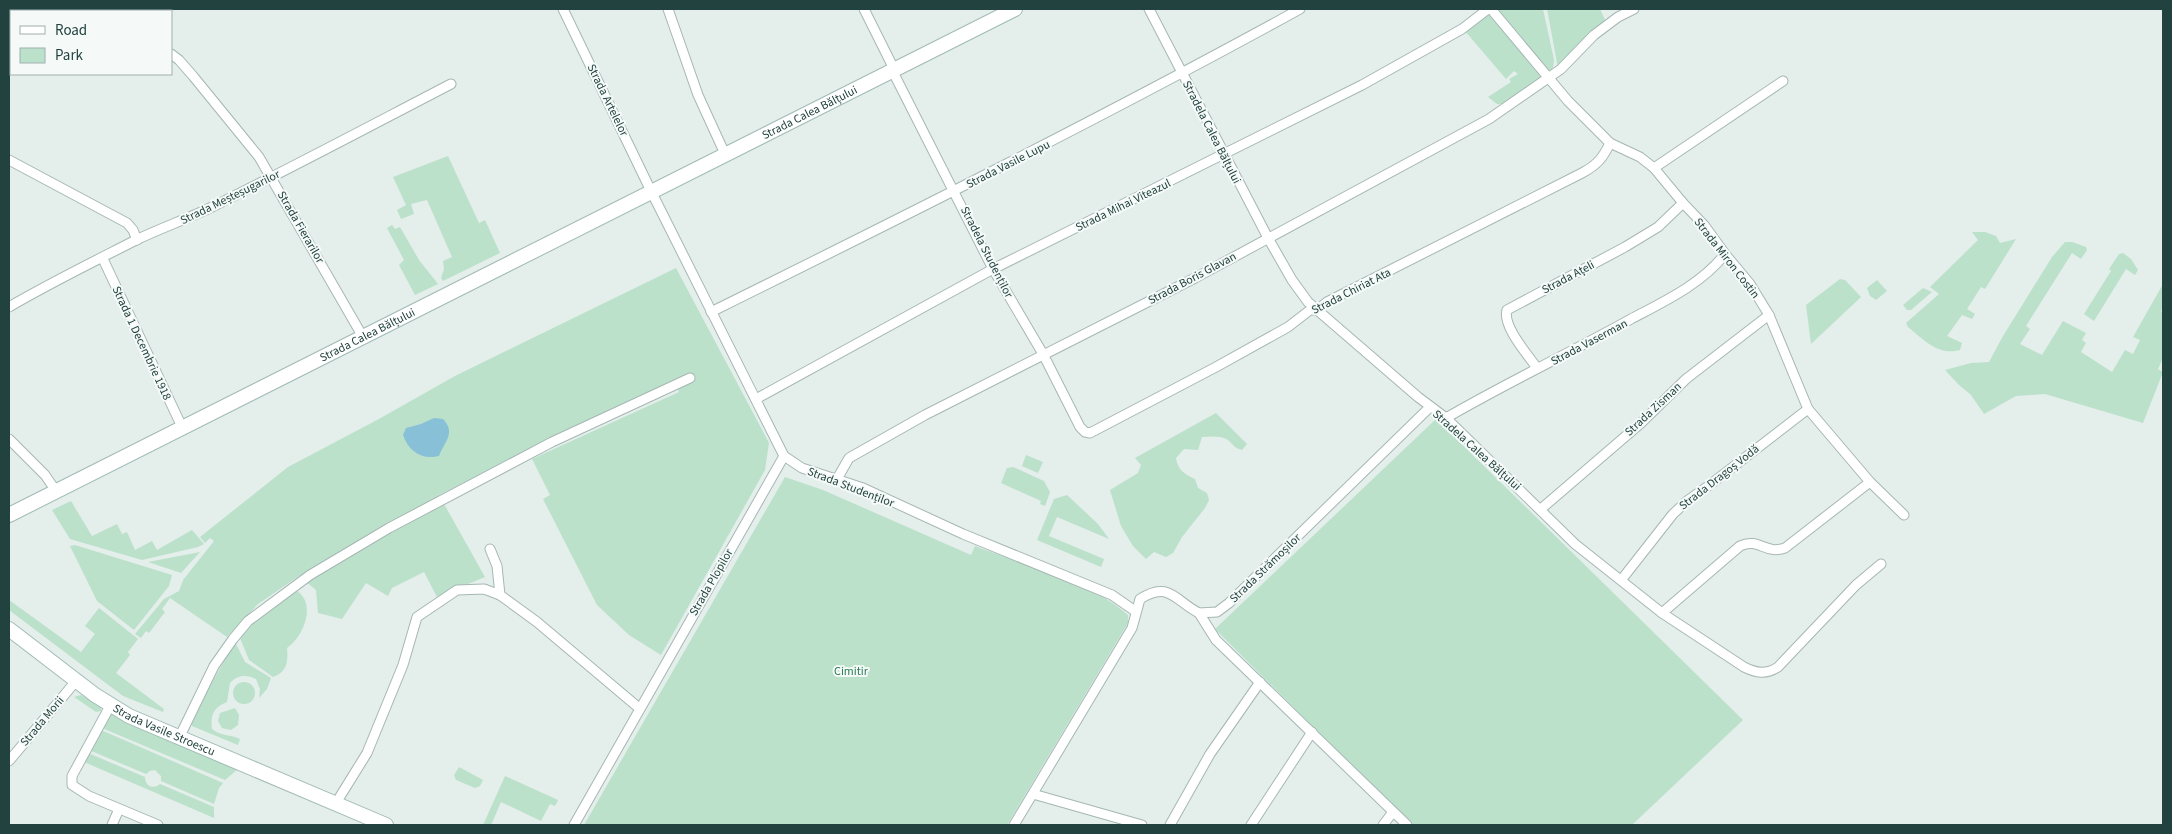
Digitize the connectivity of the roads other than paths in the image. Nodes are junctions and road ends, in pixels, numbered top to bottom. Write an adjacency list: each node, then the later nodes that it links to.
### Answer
1 (563, 9): 21 (street, Strada Artelelor)
2 (668, 9): 16 (street)
3 (864, 9): 10 (street)
4 (1015, 9): 10 (main road, Strada Calea Bălțului)
5 (1149, 9): 11 (street, Stradela Calea Bălțului)
6 (1300, 9): 11 (street, Strada Vasile Lupu)
7 (1489, 9): 12 (street, Strada Miron Costin); 17 (street, Strada Mihai Viteazul)
8 (1634, 9): 12 (street, Strada Boris Glavan)
9 (172, 55): 20 (street, Strada Fierarilor)
10 (893, 70): 16 (main road, Strada Calea Bălțului); 22 (street, Stradela Studenților)
11 (1182, 74): 17 (street, Stradela Calea Bălțului); 22 (street, Strada Vasile Lupu)
12 (1550, 77): 15 (street, Strada Miron Costin); 24 (street, Strada Boris Glavan)
13 (1783, 81): 19 (street)
14 (451, 84): 20 (street, Strada Meșteșugarilor)
15 (1610, 143): 19 (street, Strada Miron Costin); 30 (street, Strada Chiriat Ata)
16 (726, 154): 21 (main road, Strada Calea Bălțului)
17 (1224, 155): 24 (street, Stradela Calea Bălțului); 28 (street, Strada Mihai Viteazul)
18 (9, 160): 25 (street)
19 (1654, 168): 23 (street, Strada Miron Costin)
20 (272, 177): 25 (street, Strada Meșteșugarilor); 33 (street, Strada Fierarilor)
21 (652, 191): 31 (street); 33 (main road, Strada Calea Bălțului)
22 (955, 191): 28 (street, Stradela Studenților); 31 (street, Strada Vasile Lupu)
23 (1683, 204): 26 (street, Strada Miron Costin); 35 (street, Strada Ațeli)
24 (1268, 238): 30 (street, Stradela Calea Bălțului); 34 (street, Strada Boris Glavan)
25 (137, 240): 27 (street, Strada Meșteșugarilor)
26 (1725, 254): 32 (street, Strada Miron Costin); 35 (street, Strada Vaserman)
27 (103, 259): 29 (street, Strada Meșteșugarilor); 41 (street, Strada 1 Decembrie 1918)
28 (993, 269): 34 (street, Stradela Studenților); 37 (street, Strada Mihai Viteazul)
29 (9, 307)
30 (1316, 310): 38 (street, Stradela Calea Bălțului); 42 (street, Strada Chiriat Ata)
31 (711, 312): 37 (street)
32 (1769, 315): 39 (street, Strada Miron Costin); 48 (street, Strada Zisman)
33 (363, 337): 41 (main road, Strada Calea Bălțului)
34 (1043, 354): 42 (street, Stradela Studenților); 45 (street, Strada Boris Glavan)
35 (1537, 368): 40 (street, Strada Vaserman)
36 (690, 378): 64 (street)
37 (756, 399): 44 (street)
38 (1430, 407): 40 (street, Stradela Calea Bălțului); 56 (street, Strada Strămoșilor)
39 (1808, 409): 46 (street, Strada Miron Costin); 53 (street, Strada Dragoș Vodă)
40 (1446, 418): 48 (street, Stradela Calea Bălțului)
41 (182, 427): 47 (main road, Strada Calea Bălțului)
42 (1085, 432)
43 (9, 439): 47 (street)
44 (784, 456): 45 (street, Strada Studenților); 62 (street, Strada Plopilor)
45 (837, 479): 55 (street, Strada Studenților)
46 (1870, 482): 50 (street, Strada Miron Costin); 57 (street)
47 (56, 491): 49 (main road, Strada Calea Bălțului)
48 (1541, 509): 53 (street, Stradela Calea Bălțului)
49 (9, 515)
50 (1904, 515)
51 (490, 549): 54 (street)
52 (1881, 564): 57 (street, Stradela Calea Bălțului)
53 (1622, 579): 57 (street, Stradela Calea Bălțului)
54 (500, 595): 62 (street); 67 (street)
55 (1136, 610): 56 (street); 66 (street)
56 (1198, 613): 60 (street)
57 (1662, 613)
58 (9, 629): 59 (main road, Strada Vasile Stroescu)
59 (76, 681): 61 (main road, Strada Vasile Stroescu); 65 (street, Strada Morii)
60 (1260, 682): 63 (street); 76 (street)
61 (110, 706): 64 (main road, Strada Vasile Stroescu); 68 (street)
62 (639, 708): 73 (street, Strada Plopilor)
63 (1312, 732): 69 (street); 77 (street)
64 (180, 736): 67 (main road, Strada Vasile Stroescu)
65 (9, 761)
66 (1033, 794): 74 (street); 75 (street)
67 (336, 803): 72 (main road, Strada Vasile Stroescu)
68 (119, 809): 70 (street); 71 (street)
69 (1392, 812): 78 (street); 79 (street)
70 (112, 825)
71 (158, 825)
72 (386, 825)
73 (574, 825)
74 (1014, 825)
75 (1142, 825)
76 (1170, 825)
77 (1252, 825)
78 (1383, 825)
79 (1407, 825)

